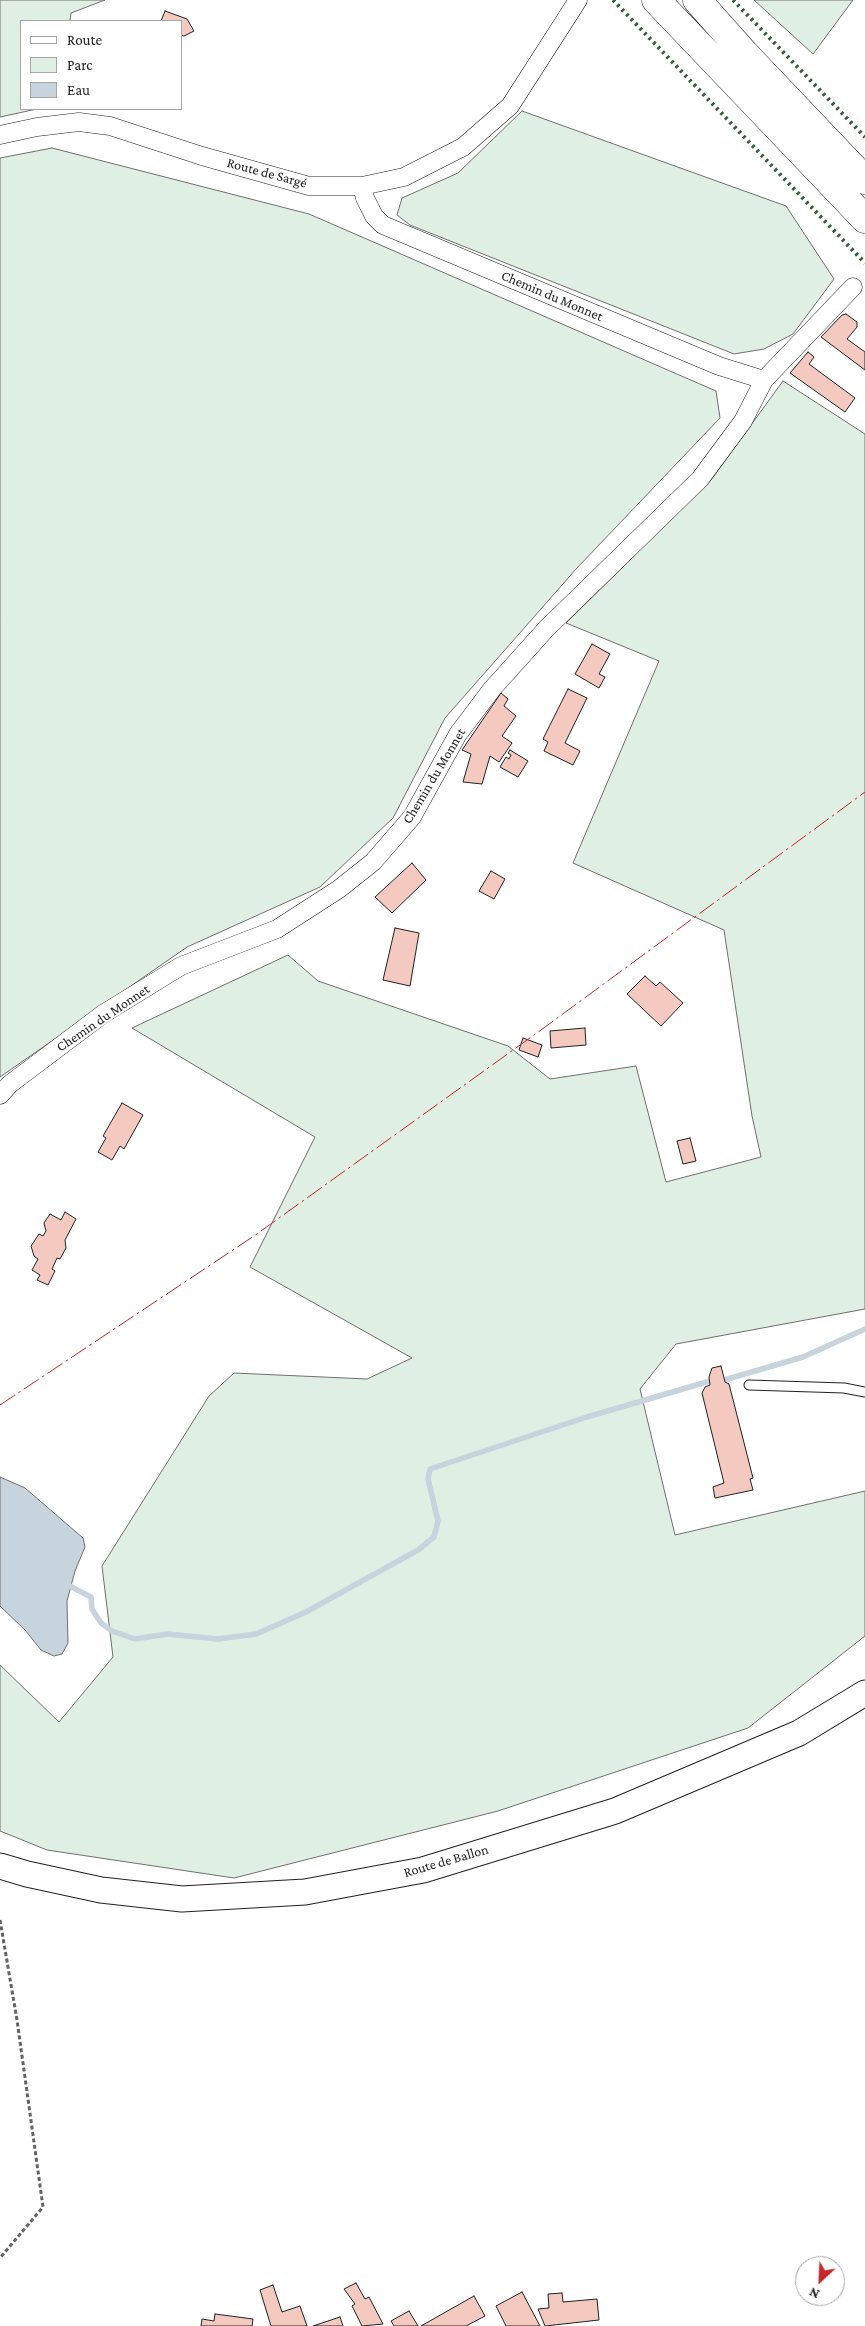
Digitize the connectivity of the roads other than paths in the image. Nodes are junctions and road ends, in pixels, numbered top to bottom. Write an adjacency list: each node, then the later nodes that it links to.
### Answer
1 (578, 0): 6 (street, Route de Sargé)
2 (656, 0): 7 (highway)
3 (697, 0): 5 (highway)
4 (0, 134): 6 (street, Route de Sargé)
5 (865, 180)
6 (362, 186): 9 (street, Chemin du Monnet)
7 (865, 219)
8 (852, 287): 9 (street, Chemin du Monnet)
9 (764, 380): 10 (street, Chemin du Monnet)
10 (0, 1095)
11 (749, 1385): 12 (lane)
12 (865, 1392)
13 (865, 1692): 14 (main road, Route de Ballon)
14 (0, 1866)

